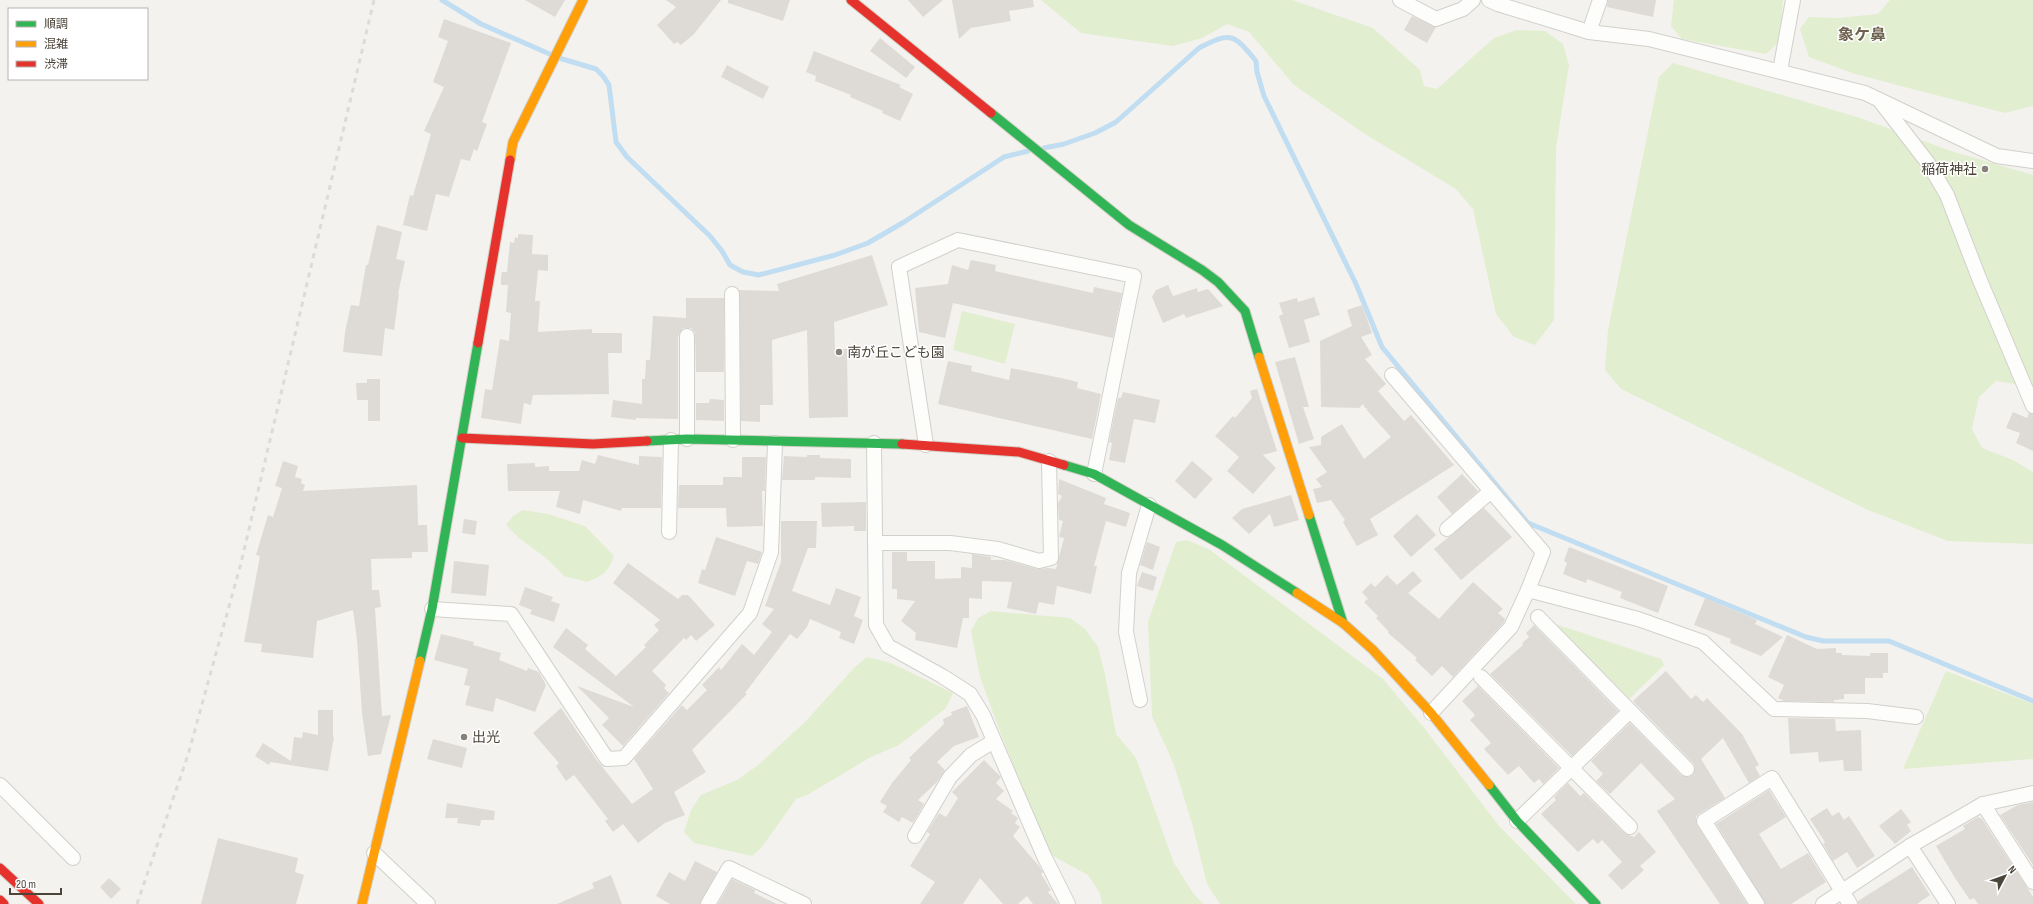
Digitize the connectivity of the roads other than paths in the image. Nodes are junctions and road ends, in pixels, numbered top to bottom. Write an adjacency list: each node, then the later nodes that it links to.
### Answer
1 (583, 0): 16 (main road)
2 (851, 0): 33 (main road)
3 (1400, 0): 4 (street)
4 (1473, 0)
5 (1489, 0): 8 (street)
6 (1600, 0): 8 (street)
7 (1793, 0): 9 (street)
8 (1589, 32): 9 (street)
9 (1780, 71): 10 (street)
10 (1878, 99): 11 (street); 15 (street)
11 (2033, 161)
12 (732, 294): 19 (street)
13 (687, 336): 18 (street)
14 (1392, 375): 25 (street)
15 (2033, 406)
16 (462, 438): 17 (main road); 31 (main road)
17 (671, 440): 18 (main road); 28 (street)
18 (687, 440): 19 (main road)
19 (733, 440): 20 (main road)
20 (775, 443): 21 (main road); 31 (street)
21 (874, 443): 22 (main road); 29 (street)
22 (926, 445): 23 (main road); 24 (street)
23 (1049, 461): 24 (main road); 29 (street)
24 (1094, 474): 26 (main road)
25 (1491, 492): 27 (street); 30 (street)
26 (1149, 505): 33 (main road); 35 (street)
27 (1447, 529)
28 (670, 532)
29 (875, 543): 39 (street)
30 (1528, 590): 37 (street); 38 (street)
31 (432, 609): 49 (main road)
32 (1538, 617): 36 (street)
33 (1343, 623): 37 (main road)
34 (1481, 677): 40 (street)
35 (1140, 700)
36 (1630, 711): 40 (street); 41 (street)
37 (1431, 713): 45 (main road)
38 (1916, 717)
39 (994, 741): 47 (street); 61 (street)
40 (1572, 768): 45 (street); 46 (street)
41 (1687, 769)
42 (0, 785): 50 (street)
43 (2033, 793): 44 (street)
44 (1983, 804): 48 (street); 52 (street)
45 (1517, 821): 62 (main road)
46 (1630, 826)
47 (915, 836)
48 (1910, 846): 53 (street); 66 (street)
49 (374, 853): 57 (main road); 58 (street)
50 (73, 858)
51 (0, 868): 56 (main road)
52 (2033, 882)
53 (1842, 892): 63 (street); 64 (street); 65 (street)
54 (0, 900): 55 (main road)
55 (4, 904)
56 (39, 904)
57 (362, 904)
58 (428, 904)
59 (708, 904): 60 (street)
60 (804, 904)
61 (1068, 904)
62 (1596, 904)
63 (1757, 904)
64 (1823, 904)
65 (1850, 904)
66 (1948, 904)

